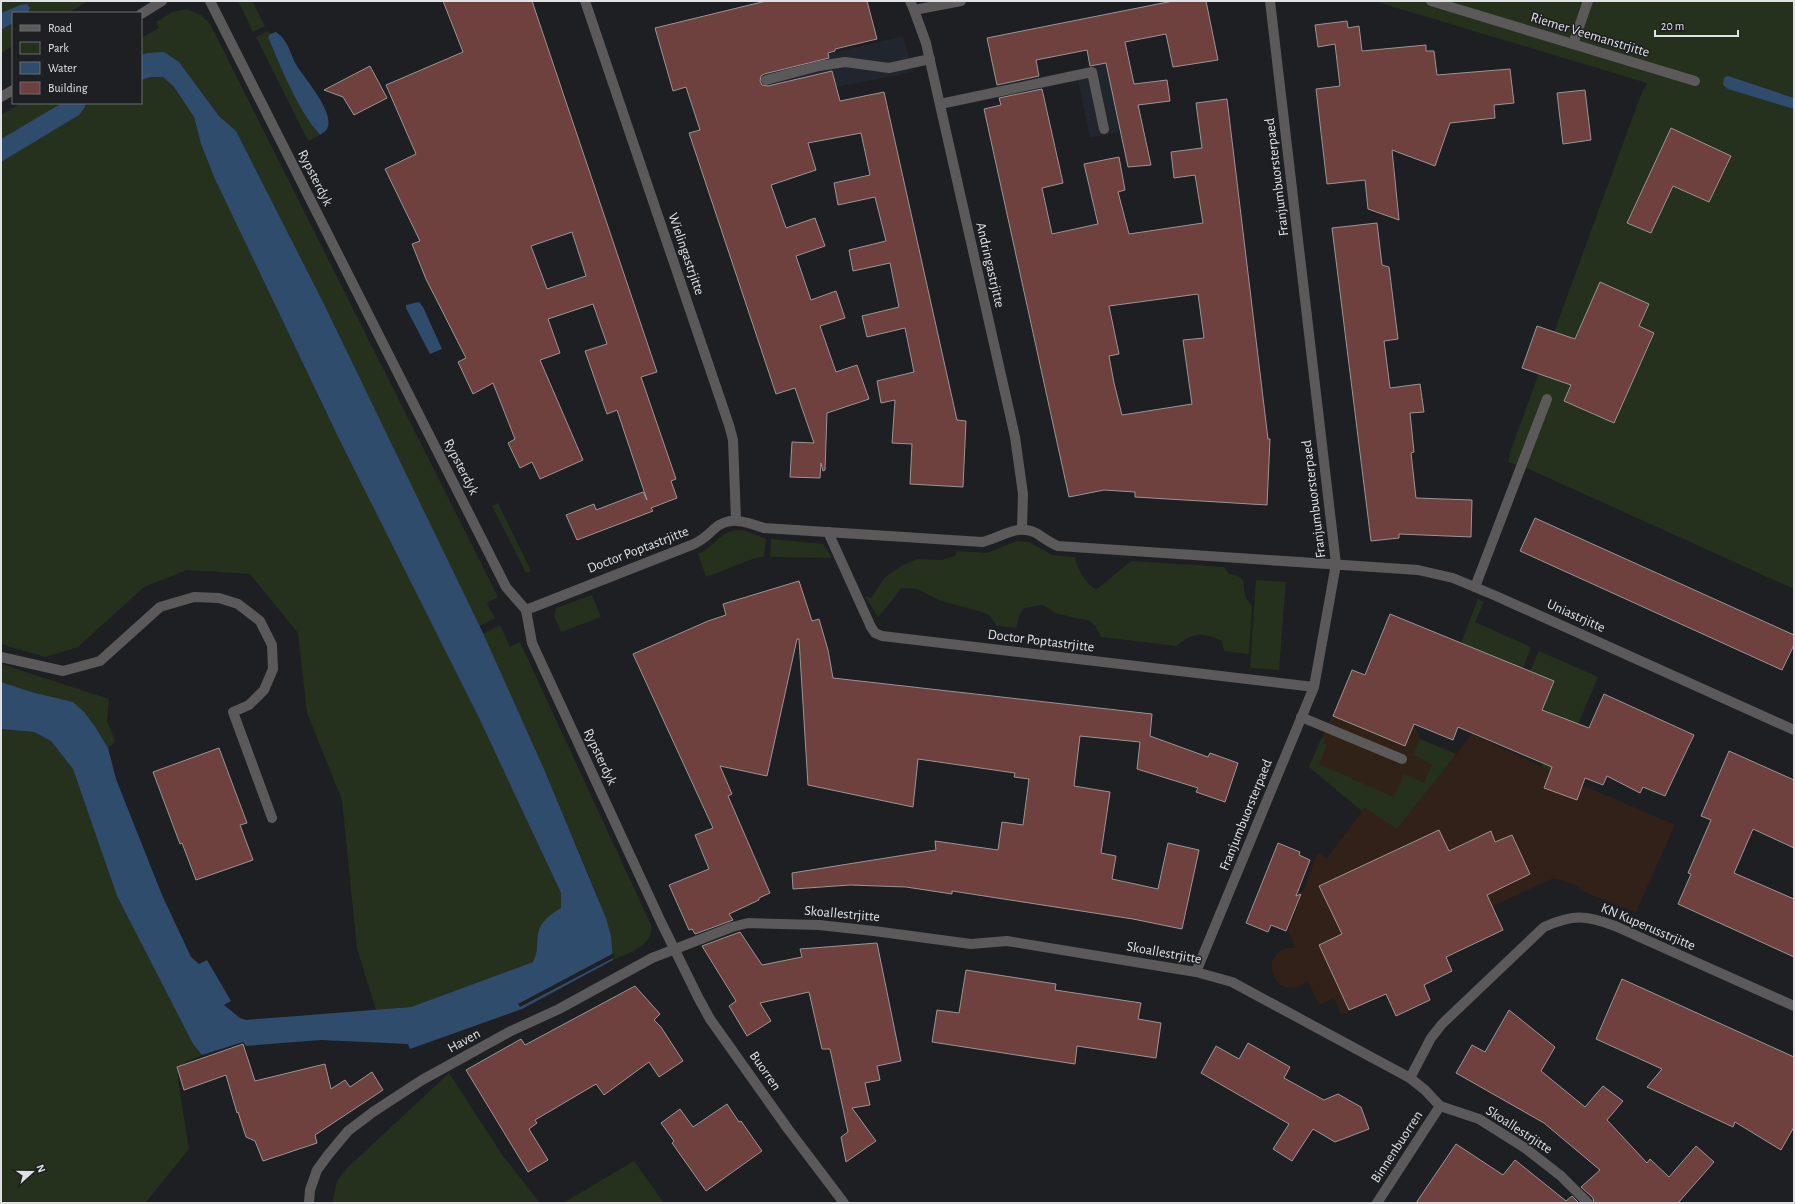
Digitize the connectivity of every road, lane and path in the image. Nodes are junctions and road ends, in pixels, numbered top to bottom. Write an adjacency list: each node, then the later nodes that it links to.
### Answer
1 (162, 1): 10 (street)
2 (210, 1): 25 (street, Rypsterdyk)
3 (585, 1): 20 (street, Wielingastrjitte)
4 (910, 1): 9 (street)
5 (962, 1): 9 (street)
6 (1270, 1): 23 (street, Franjumbuorsterpaed)
7 (1431, 1): 11 (street, Riemer Veemanstrjitte)
8 (1588, 1): 11 (street)
9 (914, 10): 12 (street, Andringastrjitte)
10 (142, 13)
11 (1573, 44): 14 (street, Riemer Veemanstrjitte)
12 (930, 59): 13 (street); 17 (street, Andringastrjitte)
13 (766, 80)
14 (1695, 81)
15 (12, 91): 16 (street)
16 (1, 97)
17 (940, 104): 18 (street); 21 (street, Andringastrjitte)
18 (1104, 129)
19 (1548, 399): 24 (street)
20 (736, 520): 22 (street); 25 (street, Doctor Poptastrjitte)
21 (1022, 529): 22 (street); 23 (street)
22 (828, 532): 27 (street, Doctor Poptastrjitte)
23 (1336, 564): 24 (street, Uniastrjitte); 27 (street, Franjumbuorsterpaed)
24 (1475, 587): 29 (street, Uniastrjitte)
25 (526, 610): 32 (street, Rypsterdyk)
26 (1, 657): 31 (street)
27 (1314, 687): 28 (street, Franjumbuorsterpaed)
28 (1301, 717): 30 (street); 33 (street, Franjumbuorsterpaed)
29 (1794, 730)
30 (1402, 759)
31 (272, 818)
32 (675, 949): 33 (street, Skoallestrjitte); 37 (street, Haven); 38 (street, Buorren)
33 (1196, 972): 35 (street, Skoallestrjitte)
34 (1794, 1006): 35 (street, KN Kuperusstrjitte)
35 (1410, 1078): 36 (street, Skoallestrjitte)
36 (1440, 1106): 39 (street, Binnenbuorren); 40 (street, Skoallestrjitte)
37 (309, 1203)
38 (844, 1203)
39 (1377, 1203)
40 (1588, 1203)

